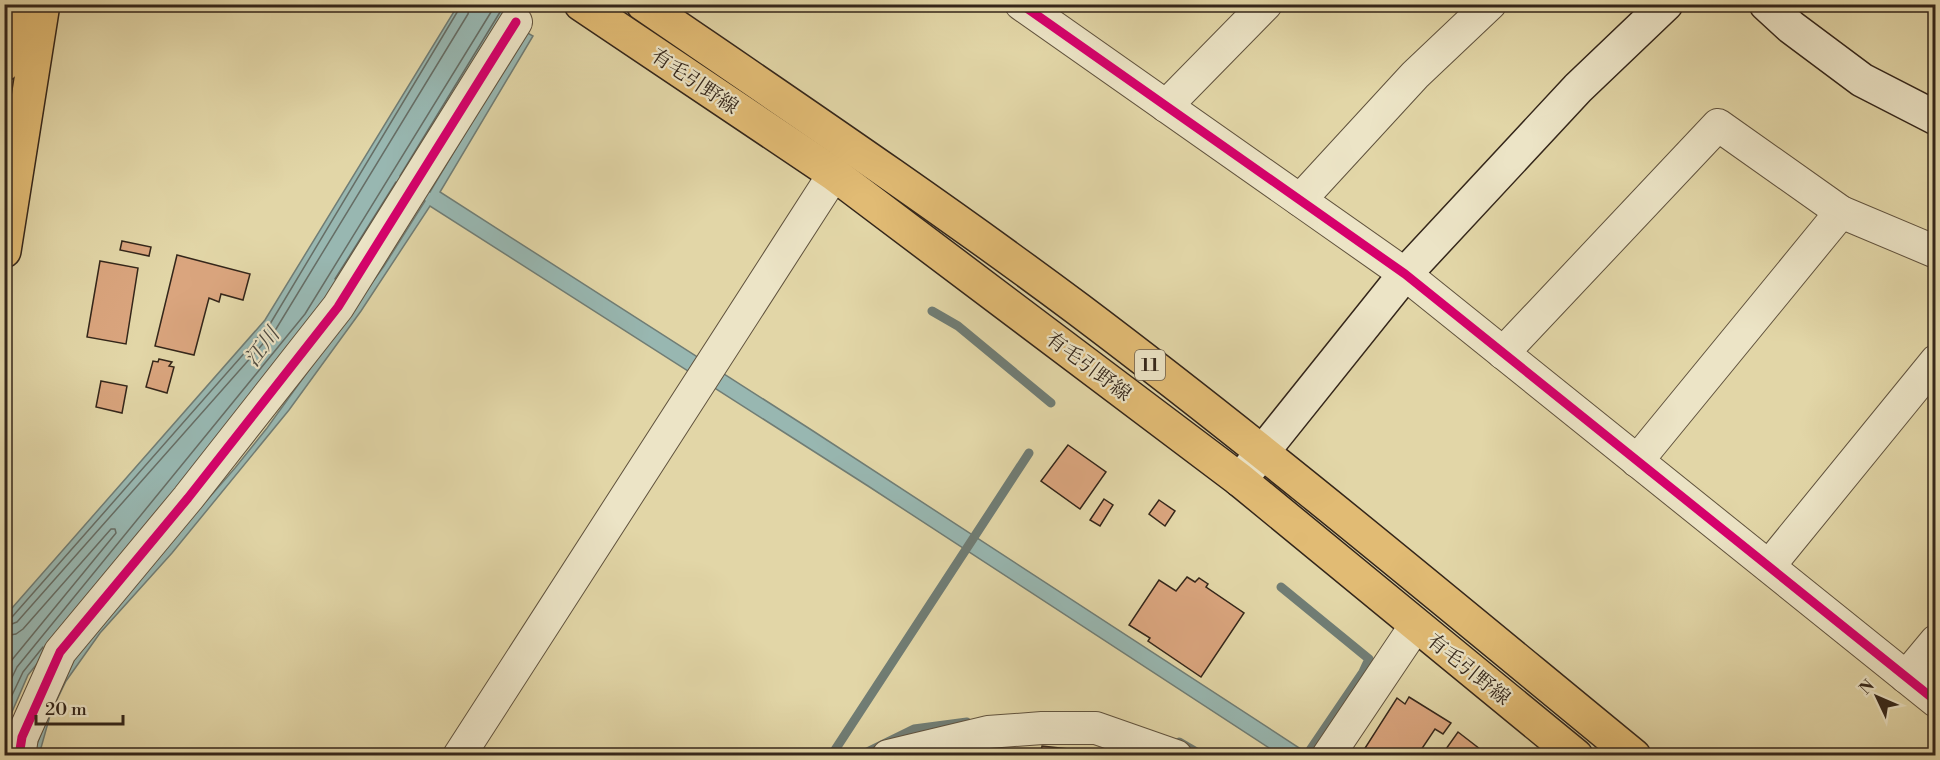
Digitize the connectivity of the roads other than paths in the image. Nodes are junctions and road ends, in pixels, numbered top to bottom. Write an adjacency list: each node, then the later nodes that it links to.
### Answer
1 (14, 4): 12 (main road)
2 (43, 4): 18 (main road)
3 (581, 4): 11 (main road, 有毛引野線 / 11)
4 (642, 4): 11 (street); 23 (main road, 有毛引野線 / 11)
5 (1021, 4): 13 (street)
6 (1266, 4): 13 (street)
7 (1490, 4): 16 (street)
8 (1666, 4): 20 (street)
9 (1766, 4): 14 (street)
10 (516, 22): 31 (street)
11 (622, 32): 15 (main road, 有毛引野線 / 11)
12 (4, 64)
13 (1166, 106): 16 (street)
14 (1935, 118)
15 (834, 174): 25 (main road, 有毛引野線 / 11); 32 (street)
16 (1300, 200): 20 (street)
17 (1841, 213): 19 (street); 21 (street); 24 (street)
18 (4, 251)
19 (1935, 252)
20 (1405, 274): 21 (street); 23 (street)
21 (1503, 352): 24 (street)
22 (1935, 361): 26 (street)
23 (1262, 452): 25 (street); 37 (main road, 有毛引野線 / 11)
24 (1637, 461): 26 (street)
25 (1240, 480): 27 (main road, 有毛引野線 / 11)
26 (1769, 566): 29 (street)
27 (1416, 625): 35 (street); 36 (main road, 有毛引野線 / 11)
28 (1935, 641): 29 (street)
29 (1906, 677): 30 (street)
30 (1935, 701)
31 (19, 756)
32 (459, 756)
33 (888, 756): 34 (street)
34 (1176, 756)
35 (1328, 756)
36 (1576, 756)
37 (1634, 756)

